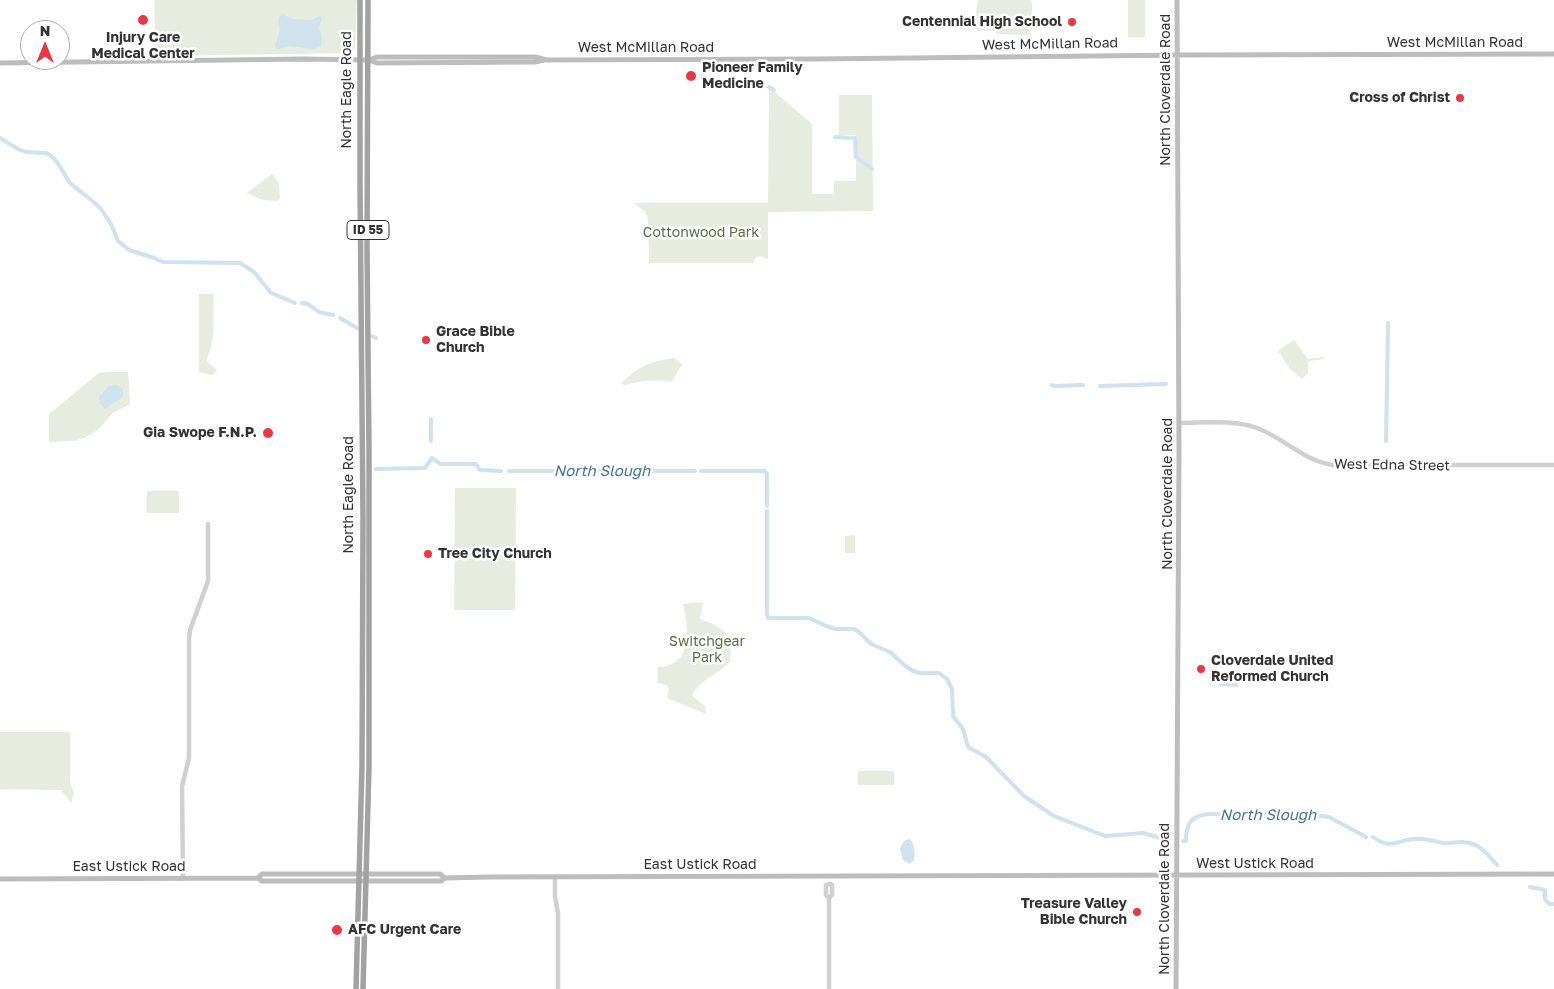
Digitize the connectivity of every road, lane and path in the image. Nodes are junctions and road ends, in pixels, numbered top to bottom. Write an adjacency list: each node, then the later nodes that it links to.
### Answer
1 (360, 0): 7 (highway, North Eagle Road / ID 55)
2 (368, 0): 8 (highway, North Eagle Road / ID 55)
3 (1178, 0): 5 (main road, North Cloverdale Road)
4 (1554, 54): 5 (main road, West McMillan Road)
5 (1178, 55): 9 (main road, West McMillan Road); 13 (main road, North Cloverdale Road)
6 (505, 57): 8 (main road, West McMillan Road); 9 (main road, West McMillan Road); 10 (main road)
7 (360, 60): 8 (main road, West McMillan Road); 11 (main road, West McMillan Road); 12 (highway, North Eagle Road / ID 55)
8 (368, 60): 10 (main road, West McMillan Road); 12 (highway, North Eagle Road / ID 55)
9 (547, 60): 10 (main road, West McMillan Road)
10 (534, 62)
11 (0, 63)
12 (364, 285): 16 (highway, North Eagle Road / ID 55); 16 (highway, North Eagle Road / ID 55)
13 (1179, 423): 14 (street, West Edna Street); 21 (main road, North Cloverdale Road)
14 (1554, 465)
15 (208, 524): 23 (street)
16 (365, 668): 17 (highway, North Eagle Road / ID 55); 18 (highway, North Eagle Road / ID 55)
17 (359, 874): 18 (main road, East Ustick Road); 24 (main road, East Ustick Road); 27 (highway, North Eagle Road / ID 55)
18 (366, 874): 25 (main road, East Ustick Road); 28 (highway, North Eagle Road / ID 55)
19 (1554, 874): 21 (main road, West Ustick Road)
20 (955, 876): 21 (main road, West Ustick Road); 22 (main road, East Ustick Road)
21 (1177, 876): 34 (main road, North Cloverdale Road)
22 (554, 877): 25 (main road, East Ustick Road); 32 (street)
23 (183, 878): 24 (main road, East Ustick Road); 26 (main road, East Ustick Road)
24 (258, 878): 27 (main road, East Ustick Road)
25 (445, 878): 28 (main road, East Ustick Road)
26 (0, 879)
27 (358, 881): 28 (main road, East Ustick Road); 30 (highway, North Eagle Road / ID 55)
28 (366, 881): 31 (highway, North Eagle Road / ID 55)
29 (829, 898): 33 (street)
30 (356, 989)
31 (363, 989)
32 (558, 989)
33 (829, 989)
34 (1176, 989)

